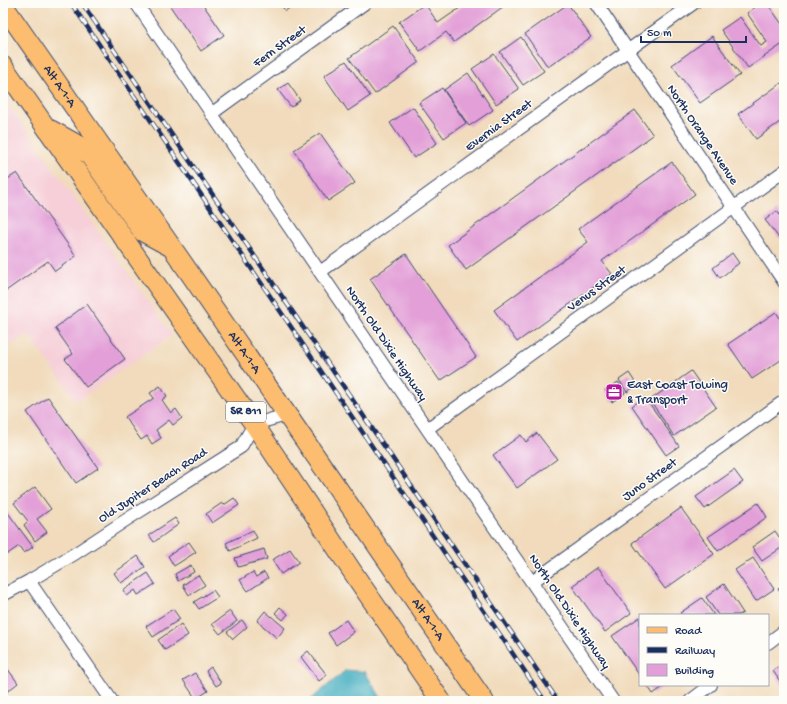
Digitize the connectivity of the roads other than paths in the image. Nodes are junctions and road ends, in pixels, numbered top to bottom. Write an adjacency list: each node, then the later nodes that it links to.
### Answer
1 (136, 3): 8 (street, North Old Dixie Highway)
2 (365, 3): 8 (street, Fern Street)
3 (596, 3): 6 (street, North Orange Avenue)
4 (694, 3): 6 (street, Evernia Street)
5 (3, 4): 12 (main road, Alt A-1-A / SR 811)
6 (628, 51): 11 (street, North Orange Avenue); 13 (street, Evernia Street)
7 (3, 66): 9 (main road, SR 811)
8 (211, 114): 13 (street, North Old Dixie Highway)
9 (46, 128): 12 (main road); 17 (main road, SR 811)
10 (784, 171): 11 (street, Venus Street)
11 (734, 208): 14 (street, North Orange Avenue); 18 (street, Venus Street)
12 (173, 248): 16 (main road, Alt A-1-A / SR 811)
13 (320, 272): 18 (street, North Old Dixie Highway)
14 (784, 282)
15 (784, 401): 20 (street, Juno Street)
16 (287, 415): 17 (street); 27 (main road, Alt A-1-A / SR 811)
17 (254, 424): 19 (street, Old Jupiter Beach Road); 26 (main road, SR 811)
18 (427, 429): 20 (street, North Old Dixie Highway)
19 (29, 581): 21 (street, Old Jupiter Beach Road); 25 (street)
20 (532, 582): 28 (street, North Old Dixie Highway)
21 (3, 595)
22 (784, 631): 23 (street)
23 (769, 642)
24 (710, 686): 29 (street)
25 (112, 701)
26 (441, 701)
27 (484, 701)
28 (613, 701)
29 (690, 701)

